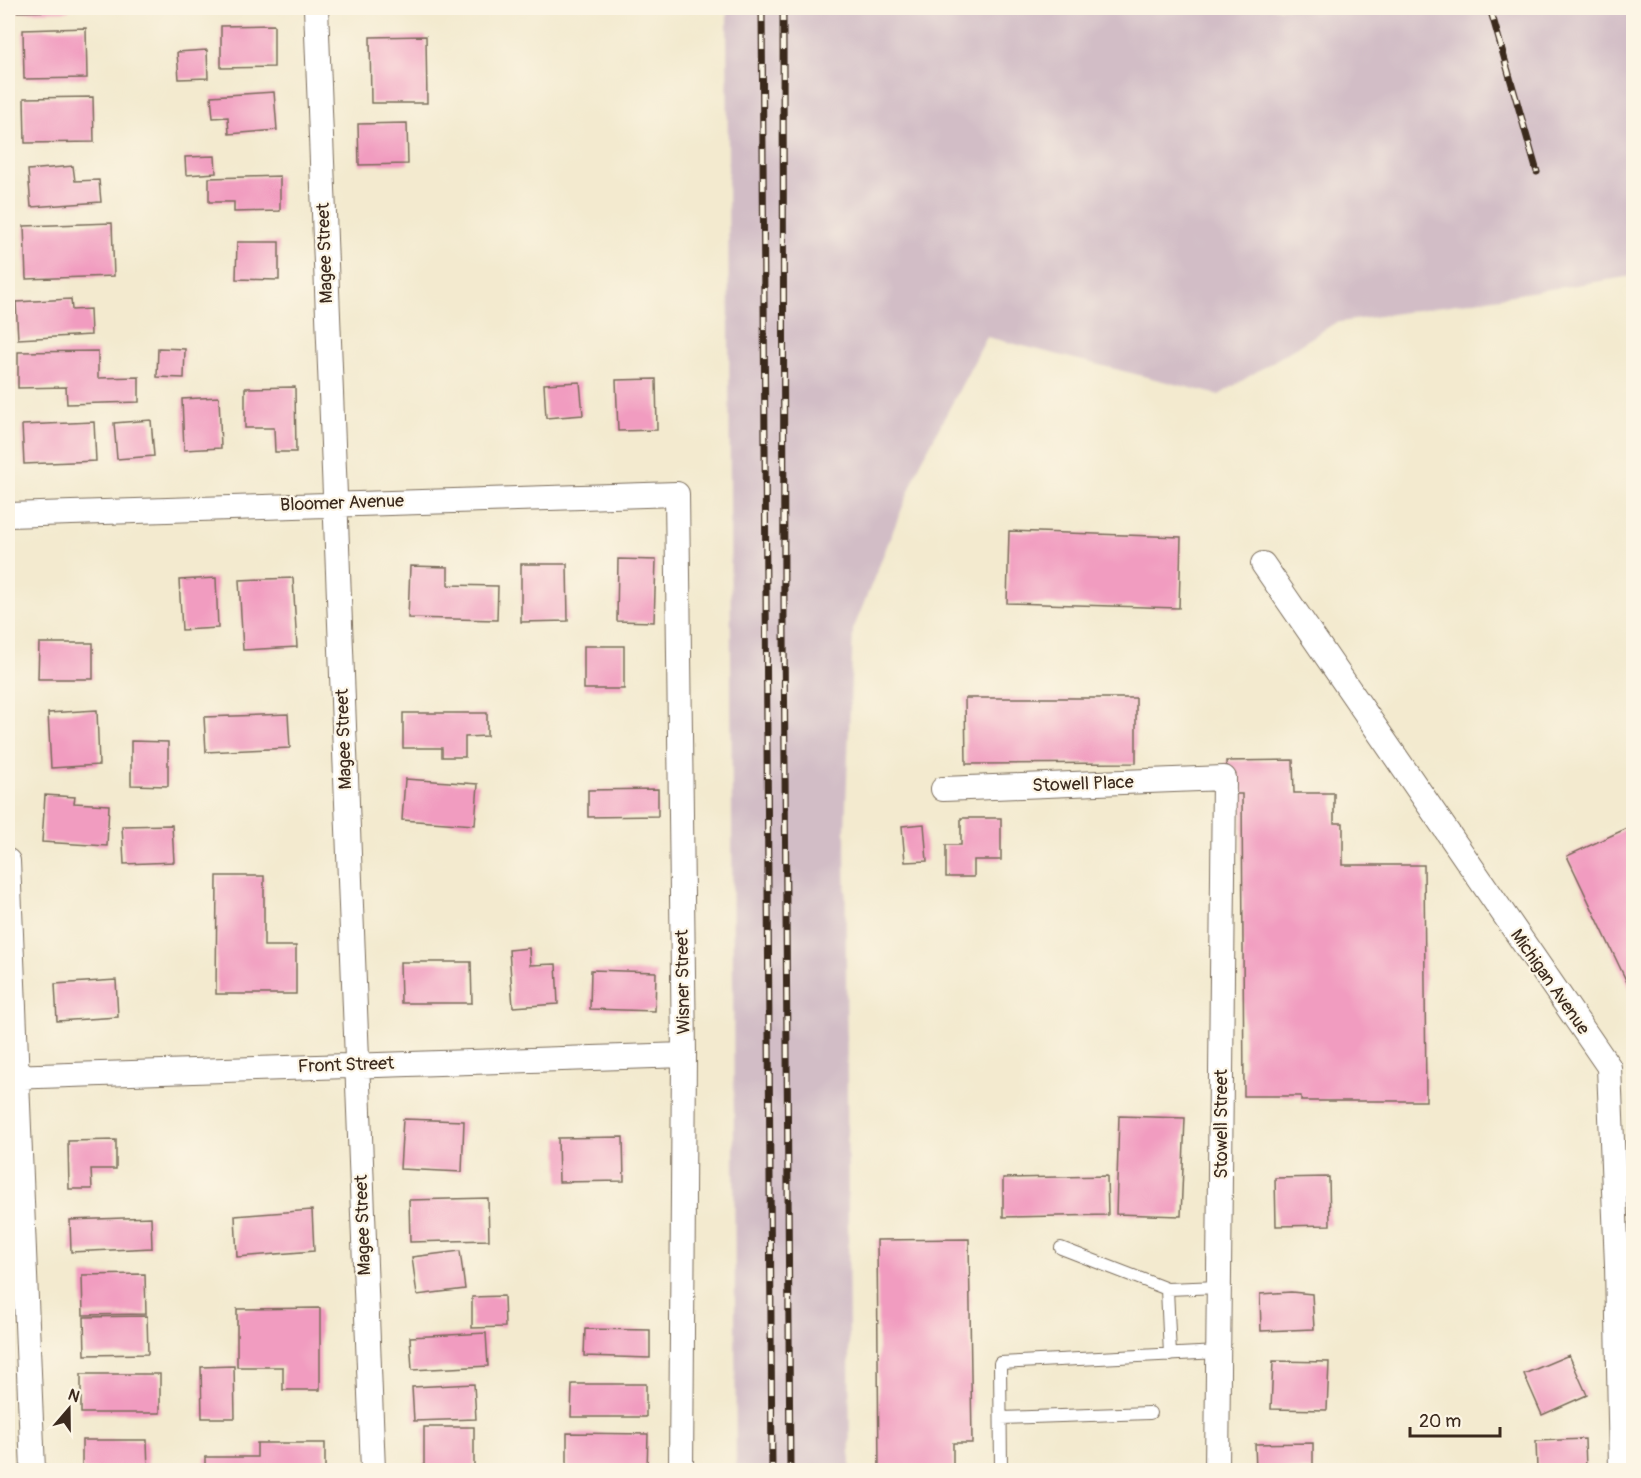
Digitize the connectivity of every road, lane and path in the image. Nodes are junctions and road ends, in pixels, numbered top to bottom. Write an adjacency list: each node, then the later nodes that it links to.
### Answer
1 (316, 8): 3 (street, Magee Street)
2 (677, 494): 3 (street, Bloomer Avenue); 9 (street, Wisner Street)
3 (334, 503): 4 (street, Bloomer Avenue); 10 (street, Magee Street)
4 (8, 514)
5 (1263, 564): 24 (street, Michigan Avenue)
6 (1224, 778): 7 (street, Stowell Place); 13 (street, Stowell Street)
7 (943, 789)
8 (8, 861): 11 (street)
9 (684, 1055): 10 (street, Front Street); 21 (street, Wisner Street)
10 (357, 1064): 11 (street, Front Street); 20 (street, Magee Street)
11 (12, 1077): 19 (street)
12 (1061, 1248): 14 (lane)
13 (1220, 1287): 14 (lane); 15 (street, Stowell Street)
14 (1167, 1289): 16 (lane)
15 (1219, 1352): 16 (lane); 23 (street, Stowell Street)
16 (1170, 1355): 18 (lane)
17 (1150, 1413): 18 (lane)
18 (1001, 1418): 22 (lane)
19 (33, 1470)
20 (373, 1470)
21 (681, 1470)
22 (1001, 1470)
23 (1217, 1470)
24 (1621, 1470)

